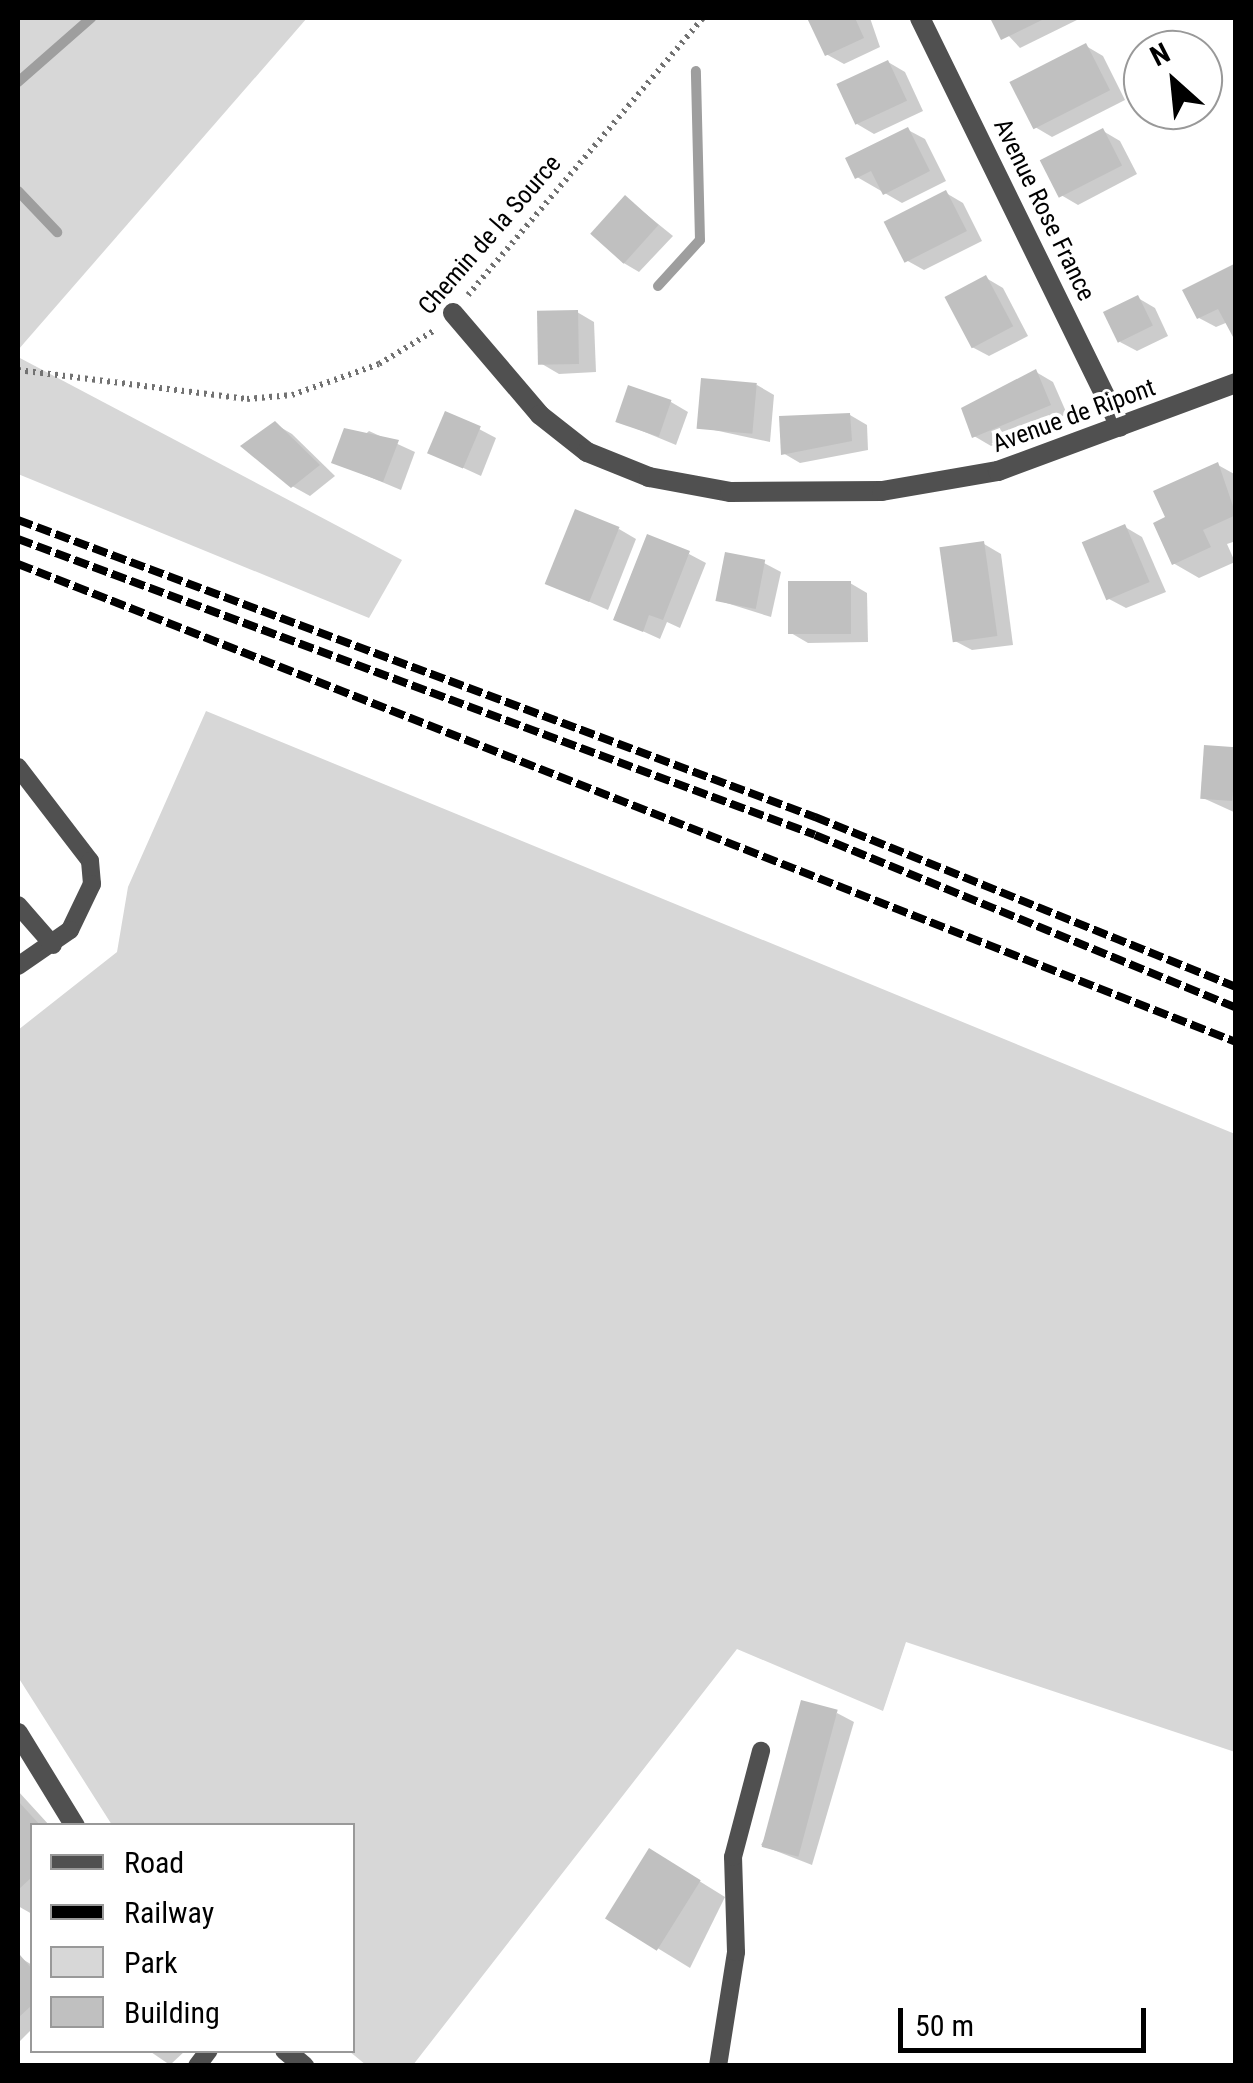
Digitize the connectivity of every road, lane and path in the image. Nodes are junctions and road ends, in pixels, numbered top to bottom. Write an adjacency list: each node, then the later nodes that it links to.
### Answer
1 (703, 18): 3 (path, Chemin de la Source)
2 (920, 18): 6 (street, Avenue Rose France)
3 (453, 313): 4 (path, Chemin de la Source); 6 (street, Avenue de Ripont)
4 (18, 370)
5 (1236, 383): 6 (street, Avenue de Ripont)
6 (1120, 426)
7 (18, 767): 9 (lane)
8 (18, 905): 9 (lane)
9 (53, 945): 10 (lane)
10 (18, 966)
11 (18, 1733): 13 (street)
12 (761, 1752): 14 (lane)
13 (73, 1823)
14 (718, 2066)

